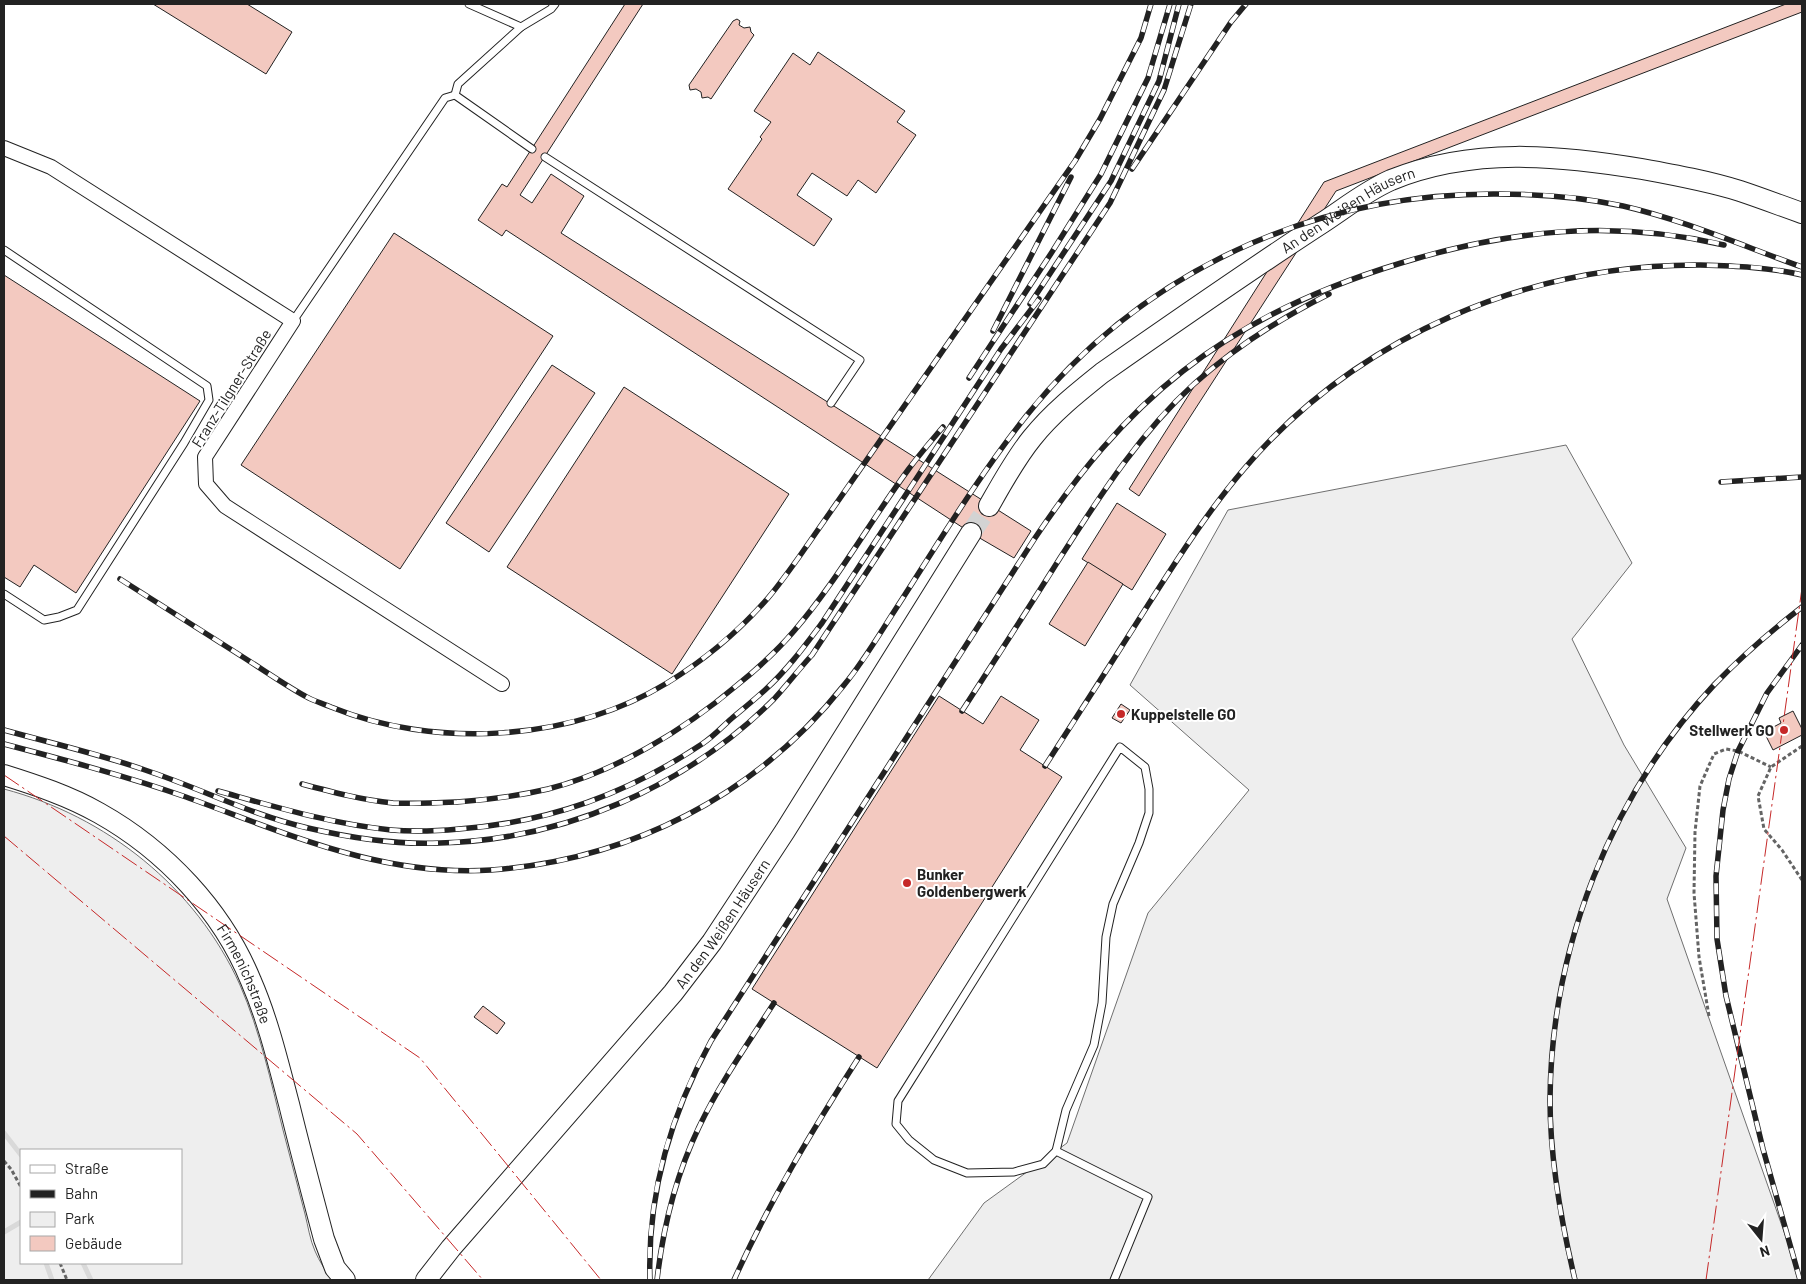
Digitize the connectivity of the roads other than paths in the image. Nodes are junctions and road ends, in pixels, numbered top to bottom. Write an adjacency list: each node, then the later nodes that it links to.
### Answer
1 (469, 4): 3 (lane)
2 (555, 4): 3 (lane)
3 (521, 27): 4 (lane)
4 (455, 96): 6 (lane); 10 (lane)
5 (4, 148): 10 (street, Franz-Tilgner-Straße)
6 (532, 149)
7 (545, 157): 11 (lane)
8 (1802, 213): 12 (street, An den Weißen Häusern)
9 (4, 250): 14 (lane)
10 (292, 321): 15 (street, Franz-Tilgner-Straße)
11 (831, 402)
12 (989, 506)
13 (972, 533): 19 (street, An den Weißen Häusern)
14 (4, 594)
15 (502, 684)
16 (4, 775): 18 (street, Firmenichstraße)
17 (1056, 1151): 17 (lane); 20 (lane)
18 (345, 1280)
19 (426, 1280)
20 (1114, 1280)

